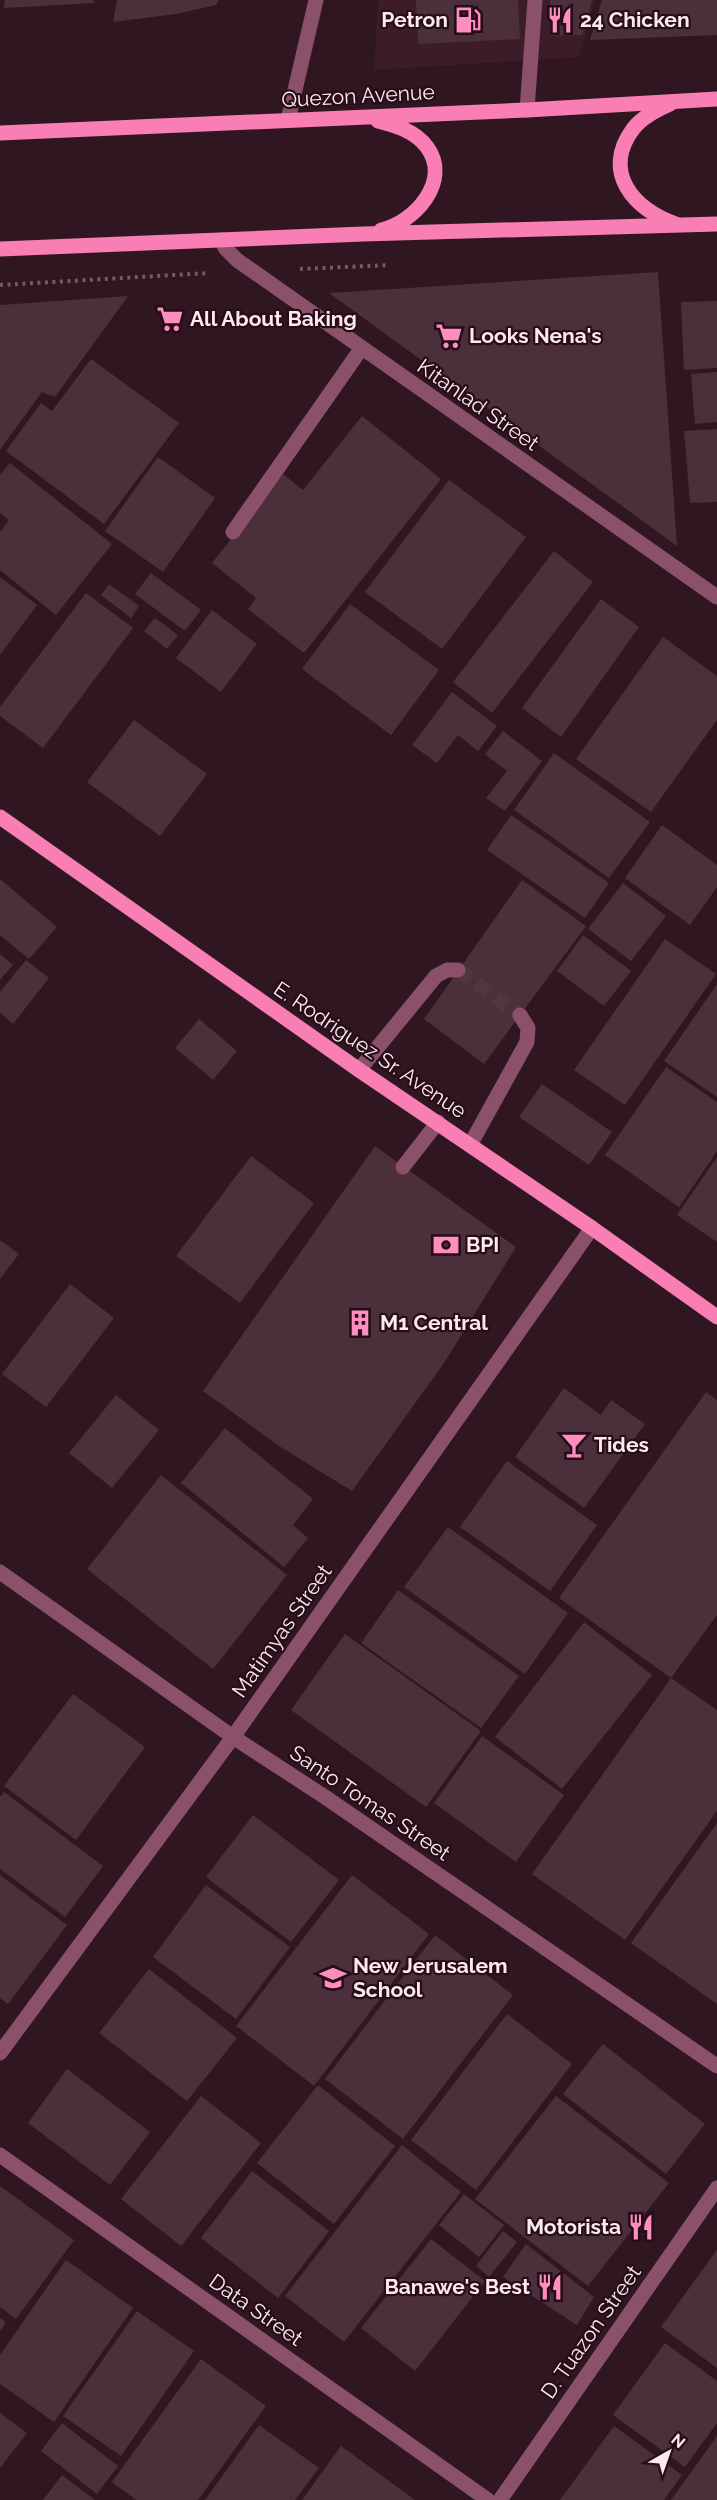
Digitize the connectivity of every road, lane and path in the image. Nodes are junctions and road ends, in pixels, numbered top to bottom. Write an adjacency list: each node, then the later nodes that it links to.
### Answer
1 (316, 0): 7 (street)
2 (535, 0): 5 (street)
3 (717, 99): 4 (main road, Quezon Avenue)
4 (679, 100): 5 (main road, Quezon Avenue); 10 (main road)
5 (527, 110): 6 (main road, Quezon Avenue)
6 (351, 117): 7 (main road, Quezon Avenue); 11 (main road)
7 (288, 120): 8 (main road, Quezon Avenue)
8 (0, 133)
9 (717, 224): 10 (main road)
10 (684, 226): 11 (main road)
11 (363, 234): 12 (main road)
12 (221, 240): 13 (main road); 16 (street, Kitanlad Street)
13 (0, 249)
14 (395, 265): 15 (path)
15 (300, 269)
16 (252, 271): 17 (path); 18 (street, Kitanlad Street)
17 (0, 285)
18 (361, 349): 19 (street); 20 (street, Kitanlad Street)
19 (233, 532)
20 (717, 597)
21 (0, 818): 24 (main road, E. Rodriguez Sr. Avenue)
22 (458, 970): 24 (street)
23 (520, 1015): 26 (street)
24 (359, 1070): 25 (main road, E. Rodriguez Sr. Avenue)
25 (438, 1122): 26 (main road, E. Rodriguez Sr. Avenue); 27 (street)
26 (470, 1145): 28 (main road, E. Rodriguez Sr. Avenue)
27 (403, 1167)
28 (592, 1228): 29 (main road, E. Rodriguez Sr. Avenue); 31 (street, Matimyas Street)
29 (717, 1317)
30 (0, 1572): 31 (street, Santo Tomas Street)
31 (233, 1737): 32 (street, Matimyas Street); 33 (street, Santo Tomas Street)
32 (0, 2053)
33 (717, 2067)
34 (0, 2155): 36 (street, Data Street)
35 (717, 2188): 37 (street, D. Tuazon Street)
36 (488, 2500)
37 (500, 2500)

